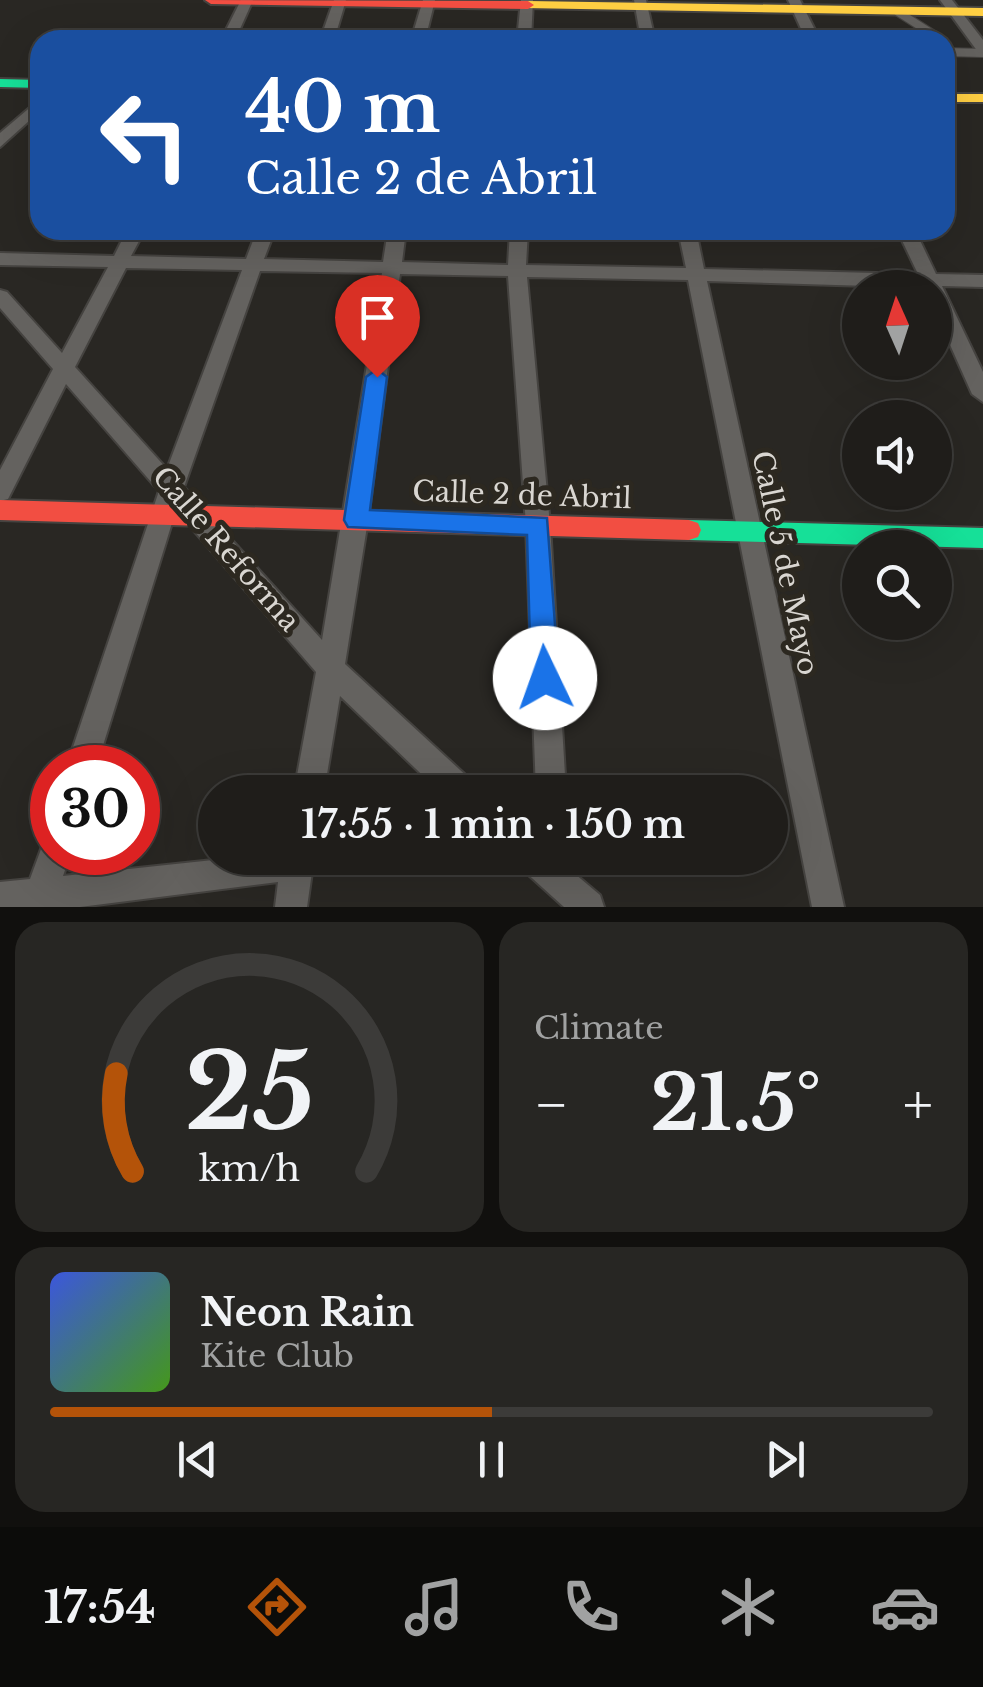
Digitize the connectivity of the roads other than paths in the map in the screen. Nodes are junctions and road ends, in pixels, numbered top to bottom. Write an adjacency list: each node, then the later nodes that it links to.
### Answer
1 (211, 0): 2 (main road)
2 (247, 0): 3 (main road); 11 (street)
3 (339, 1): 4 (main road); 12 (street)
4 (428, 2): 5 (main road); 13 (street)
5 (526, 3): 6 (main road); 14 (street)
6 (641, 4): 7 (main road); 15 (street)
7 (797, 6): 9 (main road); 16 (street)
8 (951, 6): 9 (main road); 10 (main road); 18 (street)
9 (898, 12): 17 (lane)
10 (983, 12)
11 (233, 30)
12 (330, 30)
13 (421, 30)
14 (525, 30)
15 (646, 30)
16 (808, 30)
17 (935, 30)
18 (983, 51): 19 (lane)
19 (955, 52)
20 (30, 84): 21 (main road)
21 (2, 85)
22 (955, 98): 23 (main road)
23 (983, 98)
24 (30, 113): 25 (street)
25 (0, 142)
26 (131, 240): 33 (street)
27 (263, 240): 34 (street)
28 (396, 240): 35 (street)
29 (519, 240): 37 (street)
30 (689, 240): 38 (street, Calle 5 de Mayo)
31 (911, 240): 36 (street)
32 (0, 259): 33 (street)
33 (121, 262): 34 (street); 45 (street)
34 (255, 265): 35 (street); 47 (street)
35 (392, 270): 37 (street); 52 (street)
36 (925, 270)
37 (517, 272): 38 (street); 53 (street)
38 (698, 275): 39 (street); 54 (street, Calle 5 de Mayo)
39 (842, 282)
40 (983, 282): 41 (street)
41 (952, 284)
42 (0, 296): 45 (street, Calle Reforma)
43 (952, 319): 44 (street)
44 (975, 360): 46 (street)
45 (64, 369): 47 (street, Calle Reforma); 48 (street)
46 (983, 394)
47 (173, 486): 50 (street); 51 (street, Calle Reforma)
48 (0, 492)
49 (0, 510): 50 (main road, Calle 2 de Abril)
50 (162, 515): 51 (main road, Calle 2 de Abril); 57 (street)
51 (198, 516): 52 (main road, Calle 2 de Abril); 56 (street, Calle Reforma)
52 (356, 520): 53 (main road, Calle 2 de Abril); 56 (street)
53 (538, 525): 54 (main road, Calle 2 de Abril); 60 (street)
54 (746, 531): 55 (main road, Calle 2 de Abril); 69 (street, Calle 5 de Mayo)
55 (983, 538)
56 (330, 668): 58 (street); 59 (street, Calle Reforma)
57 (89, 745)
58 (312, 775)
59 (443, 775)
60 (549, 775)
61 (47, 875): 66 (street)
62 (207, 875): 66 (street)
63 (296, 875): 67 (street)
64 (549, 875): 68 (street)
65 (0, 898): 66 (street)
66 (39, 901)
67 (291, 907)
68 (588, 907)
69 (828, 907)

